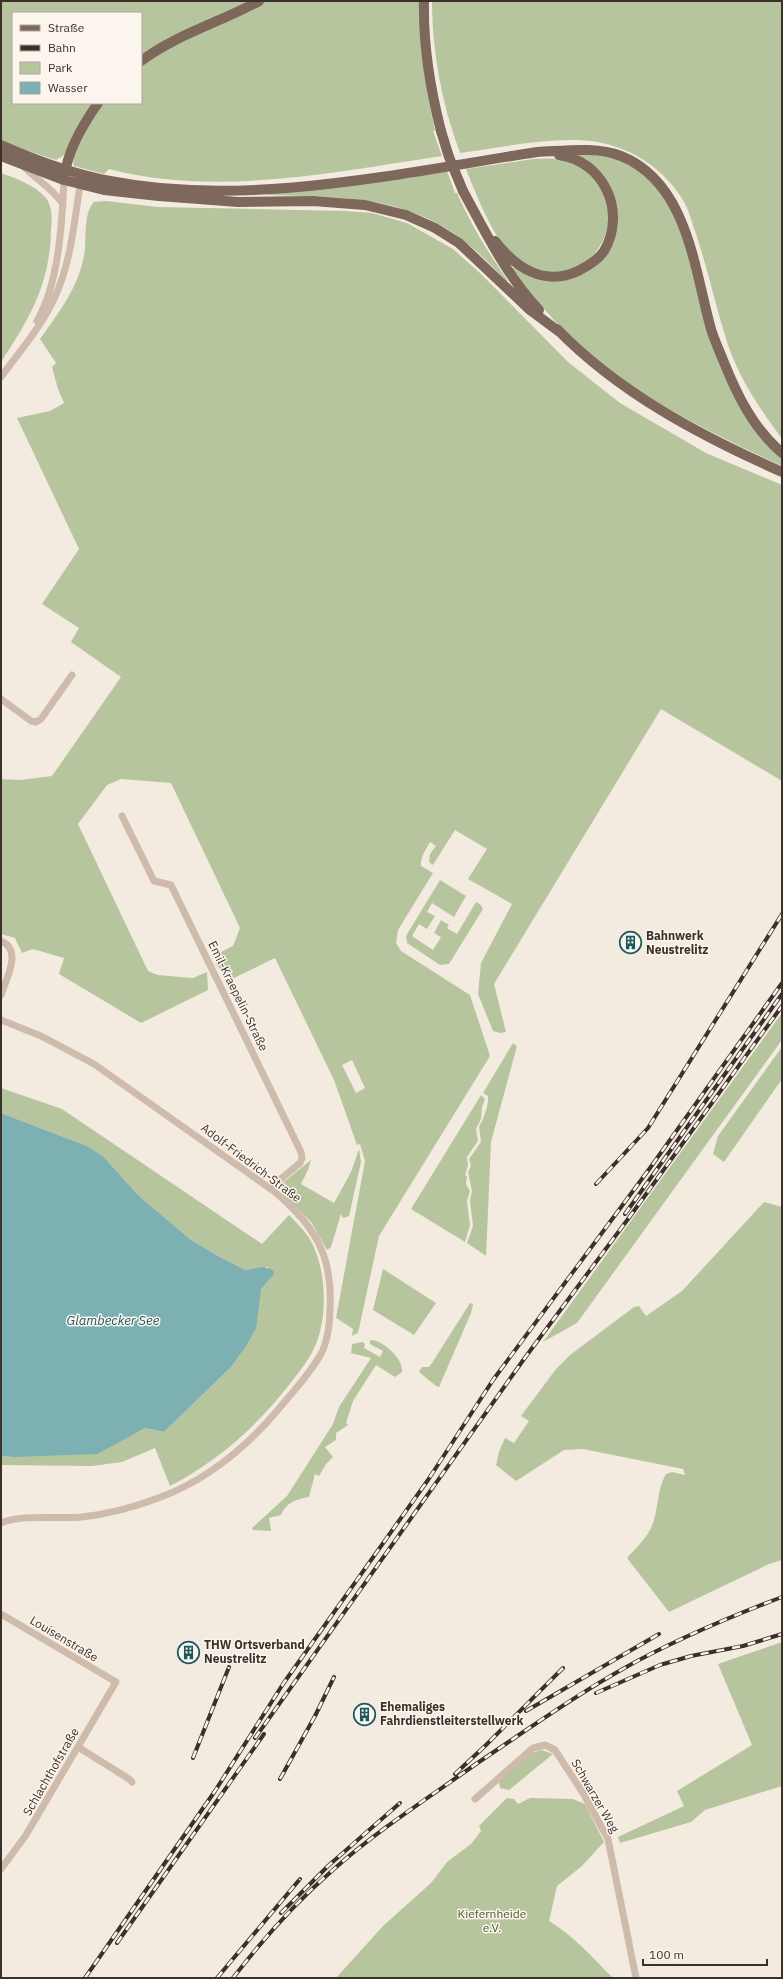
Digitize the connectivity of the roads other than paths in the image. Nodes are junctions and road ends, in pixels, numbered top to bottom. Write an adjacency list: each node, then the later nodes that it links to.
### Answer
1 (259, 1): 3 (main road)
2 (424, 1): 16 (main road, bridge)
3 (142, 60)
4 (97, 104): 9 (main road)
5 (1, 145): 9 (main road)
6 (537, 152): 13 (main road); 16 (main road); 20 (main road)
7 (1, 156): 8 (main road)
8 (22, 165): 11 (main road); 15 (street)
9 (66, 168): 10 (main road); 11 (main road)
10 (82, 174): 12 (street); 13 (main road)
11 (64, 180): 12 (main road); 15 (street)
12 (80, 185): 14 (main road); 18 (street)
13 (299, 187): 14 (main road)
14 (188, 198): 17 (main road)
15 (63, 204): 18 (street)
16 (480, 222): 17 (main road)
17 (561, 333): 21 (main road)
18 (15, 356): 19 (street)
19 (1, 377)
20 (782, 453)
21 (782, 472)
22 (72, 675): 23 (street)
23 (1, 700)
24 (122, 816): 28 (street, Emil-Kraepelin-Straße)
25 (1, 941): 26 (street)
26 (1, 995)
27 (1, 1020): 28 (street, Adolf-Friedrich-Straße)
28 (270, 1188): 29 (street, Adolf-Friedrich-Straße)
29 (1, 1523)
30 (1, 1614): 31 (street, Louisenstraße)
31 (116, 1682): 32 (street, Schlachthofstraße)
32 (78, 1748): 33 (street); 35 (street, Schlachthofstraße)
33 (132, 1782)
34 (475, 1799): 36 (street, Schwarzer Weg)
35 (1, 1869)
36 (636, 1978)

